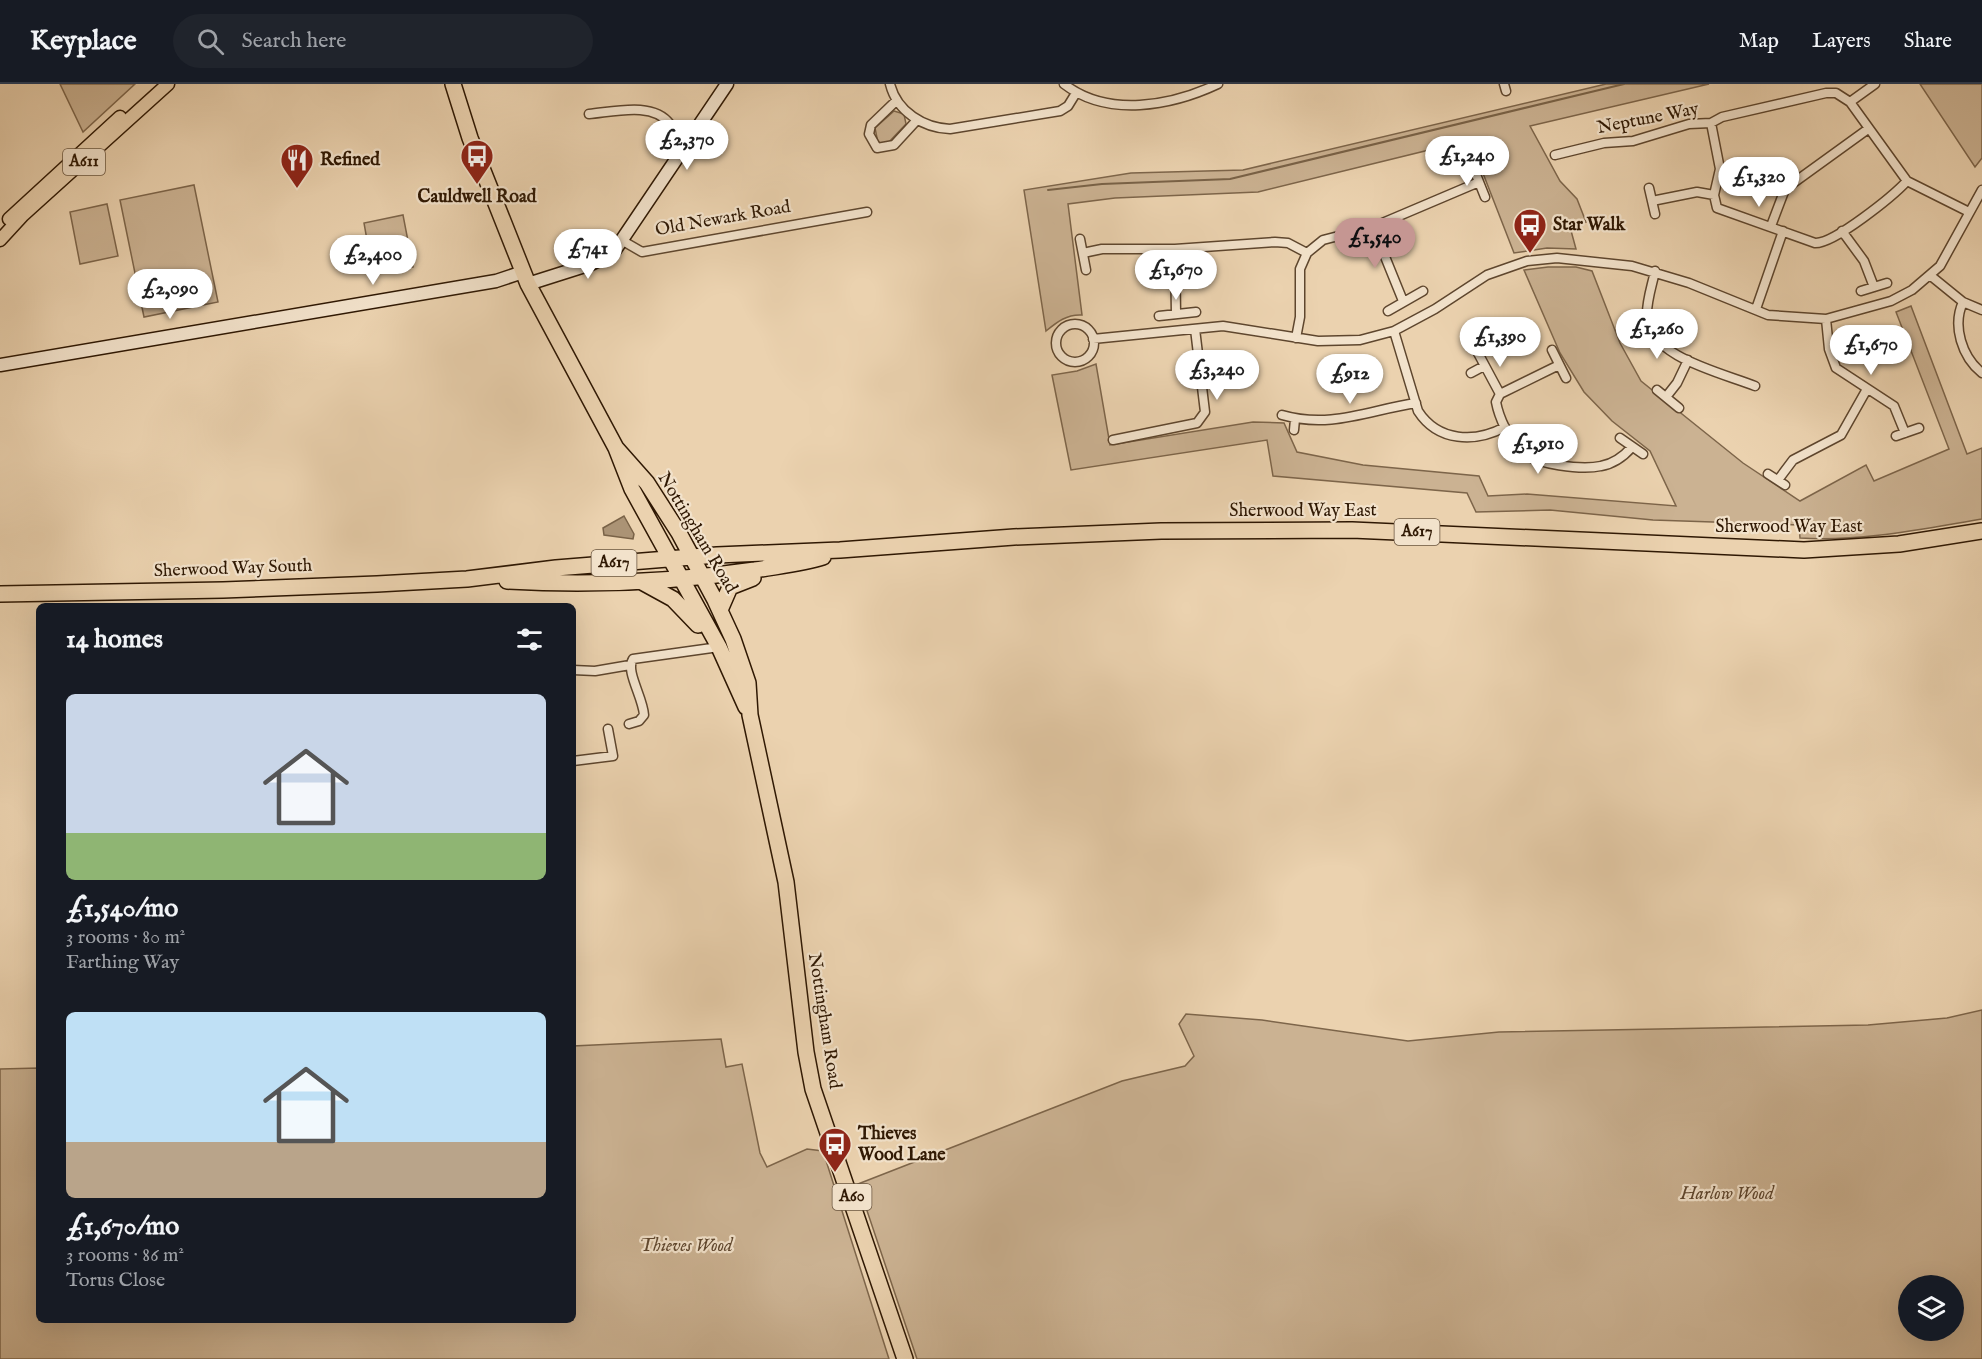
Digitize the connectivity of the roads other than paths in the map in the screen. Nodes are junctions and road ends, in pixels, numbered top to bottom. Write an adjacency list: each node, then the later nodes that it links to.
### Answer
1 (157, 84): 33 (main road, A611)
2 (168, 84): 37 (main road, A611)
3 (453, 84): 45 (highway, Nottingham Road / A60)
4 (727, 84): 16 (street)
5 (890, 84): 10 (street)
6 (1064, 84): 9 (street)
7 (1218, 84): 9 (street)
8 (1875, 84): 11 (street)
9 (1076, 93): 13 (street)
10 (897, 100): 13 (street); 13 (street)
11 (1850, 102): 14 (street, Neptune Way); 15 (street)
12 (589, 114): 16 (street)
13 (917, 120)
14 (1711, 123): 17 (street, Neptune Way); 25 (street)
15 (1868, 129): 22 (street); 31 (street)
16 (684, 148): 38 (street)
17 (1567, 152): 18 (street, Neptune Way); 19 (street)
18 (1554, 154)
19 (1569, 163)
20 (1473, 167): 21 (street)
21 (1479, 182): 26 (street); 32 (street)
22 (1907, 182): 29 (street); 35 (street)
23 (1649, 188): 27 (street)
24 (1982, 190): 29 (street)
25 (1714, 195): 27 (street); 31 (street)
26 (1485, 197)
27 (1652, 201): 30 (street)
28 (867, 212): 38 (street, Old Newark Road)
29 (1969, 212): 44 (street)
30 (1655, 214)
31 (1771, 226): 34 (street)
32 (1373, 227): 41 (street); 50 (street)
33 (0, 228)
34 (1783, 231): 35 (street); 52 (street)
35 (1842, 231): 47 (street)
36 (1080, 239): 40 (street)
37 (0, 240)
38 (622, 241): 45 (street)
39 (1175, 249): 40 (street); 41 (street); 56 (street)
40 (1083, 253): 42 (street)
41 (1307, 253): 62 (street)
42 (1086, 270)
43 (1655, 271): 52 (street); 60 (street); 65 (street)
44 (1931, 276): 51 (street); 58 (street)
45 (525, 278): 66 (street); 89 (highway, Nottingham Road / A60)
46 (1887, 283): 47 (street)
47 (1874, 287): 49 (street)
48 (1423, 291): 50 (street)
49 (1861, 291)
50 (1403, 301): 54 (street)
51 (1962, 302): 53 (street); 70 (street)
52 (1756, 309): 58 (street)
53 (1982, 310)
54 (1388, 311)
55 (1196, 312): 56 (street)
56 (1176, 314): 57 (street)
57 (1159, 316)
58 (1826, 318): 73 (street)
59 (1195, 329): 61 (street); 62 (street); 87 (street)
60 (1394, 331): 62 (street); 77 (street)
61 (1093, 339): 61 (street)
62 (1296, 339)
63 (1552, 350): 67 (street)
64 (1478, 353): 68 (street)
65 (1688, 360): 72 (street); 76 (street)
66 (0, 365)
67 (1559, 365): 71 (street); 75 (street)
68 (1484, 366): 69 (street); 75 (street)
69 (1471, 373)
70 (1982, 373)
71 (1566, 378)
72 (1755, 386)
73 (1867, 389): 84 (street); 91 (street)
74 (1657, 390): 76 (street)
75 (1500, 394): 81 (street)
76 (1666, 397): 78 (street)
77 (1416, 403): 80 (street); 81 (street)
78 (1679, 408)
79 (1282, 415): 80 (street)
80 (1295, 419): 83 (street)
81 (1505, 427): 88 (street)
82 (1919, 428): 84 (street)
83 (1294, 430)
84 (1905, 433): 85 (street)
85 (1896, 436)
86 (1620, 438): 88 (street)
87 (1113, 440)
88 (1632, 447): 90 (street)
89 (616, 448): 95 (highway, Nottingham Road / A60); 95 (highway, Nottingham Road / A60)
90 (1643, 454)
91 (1768, 474)
92 (1982, 531): 93 (highway, Sherwood Way East / A617)
93 (840, 550): 94 (highway, Sherwood Way East / A617); 95 (highway, Sherwood Way East / A617)
94 (786, 564): 95 (highway); 99 (highway)
95 (686, 568): 96 (highway, Sherwood Way South / A617); 97 (highway, Sherwood Way South / A617); 99 (highway, Nottingham Road / A60); 101 (highway, Nottingham Road / A60)
96 (467, 579): 97 (highway, Sherwood Way South / A617); 98 (highway, Sherwood Way South / A617)
97 (640, 582): 101 (highway)
98 (0, 594)
99 (720, 610): 100 (highway, Nottingham Road / A60)
100 (733, 639): 101 (street); 104 (highway, Nottingham Road / A60)
101 (718, 647): 102 (street); 104 (highway, Nottingham Road / A60)
102 (630, 665): 103 (street); 105 (street)
103 (576, 670)
104 (750, 715): 108 (highway, Nottingham Road / A60)
105 (629, 723)
106 (608, 729): 107 (street)
107 (576, 761)
108 (905, 1359)

